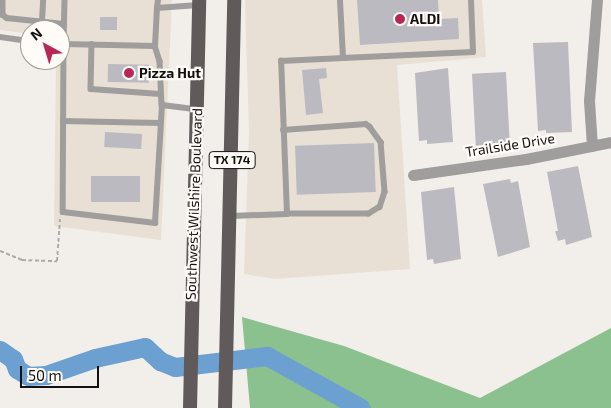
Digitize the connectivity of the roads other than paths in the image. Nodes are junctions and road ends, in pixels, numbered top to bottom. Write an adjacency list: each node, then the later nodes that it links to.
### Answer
1 (3, 0): 11 (lane)
2 (43, 0): 12 (lane)
3 (65, 0): 13 (lane)
4 (158, 0): 10 (lane)
5 (234, 0): 31 (main road, TX 174)
6 (340, 0): 19 (lane)
7 (471, 0): 19 (lane)
8 (596, 0): 28 (street)
9 (199, 3): 10 (lane); 23 (main road, Southwest Wilshire Boulevard / TX 174)
10 (157, 8): 18 (lane)
11 (24, 20)
12 (42, 20)
13 (64, 20)
14 (0, 38): 15 (lane)
15 (20, 40)
16 (70, 44): 17 (lane)
17 (92, 44): 18 (lane); 21 (lane)
18 (155, 46): 21 (lane)
19 (343, 58): 26 (lane)
20 (62, 70): 24 (lane)
21 (160, 94): 22 (lane)
22 (162, 105): 23 (lane); 25 (lane)
23 (197, 109): 32 (main road, Southwest Wilshire Boulevard / TX 174)
24 (63, 120): 25 (lane); 25 (lane)
25 (160, 123)
26 (283, 130): 30 (lane); 30 (lane)
27 (611, 142): 28 (street, Trailside Drive)
28 (592, 146): 29 (street, Trailside Drive)
29 (413, 175)
30 (287, 214): 31 (lane)
31 (230, 216): 33 (main road, TX 174)
32 (190, 408)
33 (225, 408)

